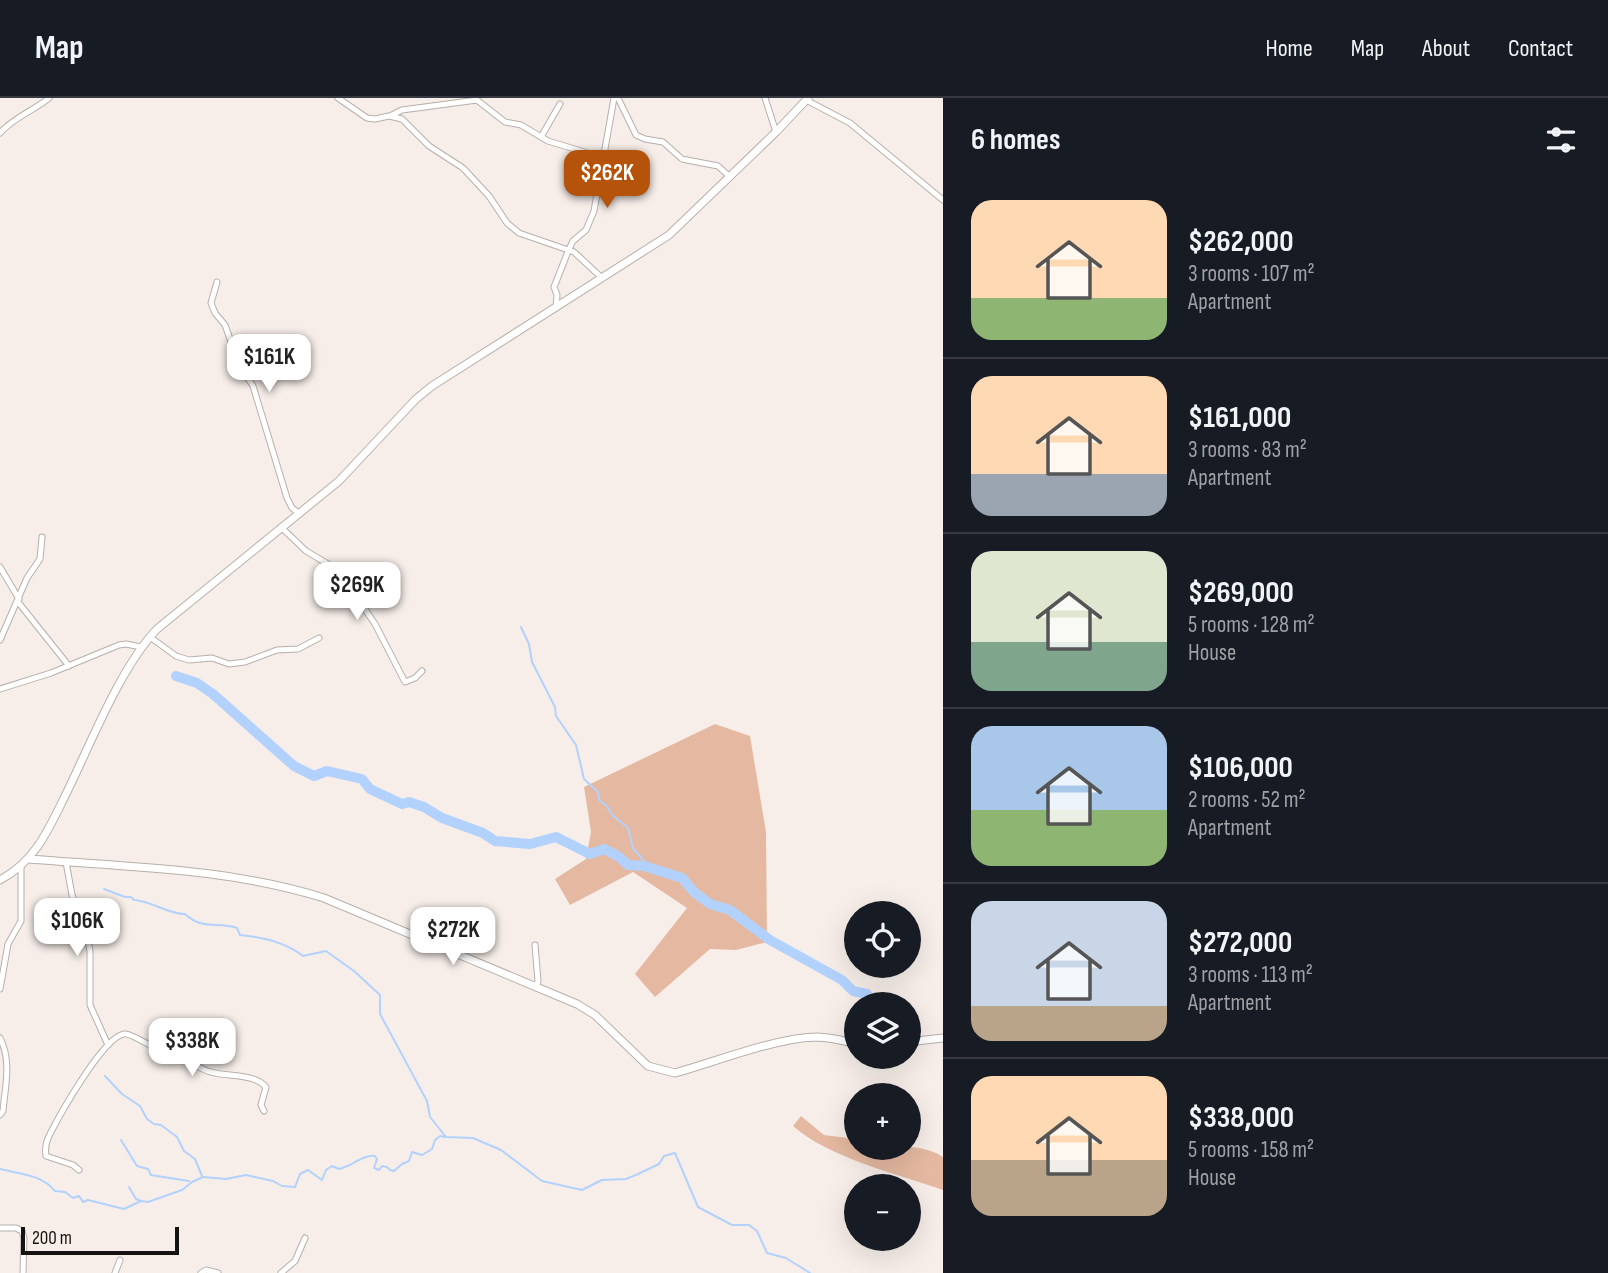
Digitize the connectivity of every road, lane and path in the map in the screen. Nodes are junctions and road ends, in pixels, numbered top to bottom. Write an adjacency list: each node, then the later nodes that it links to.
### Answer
1 (49, 98): 9 (street)
2 (338, 98): 7 (street)
3 (616, 98): 11 (street); 12 (street)
4 (765, 98): 8 (street)
5 (807, 99): 8 (street); 13 (street)
6 (560, 104): 10 (street)
7 (389, 116): 10 (street); 14 (street)
8 (776, 132): 12 (street)
9 (0, 134)
10 (541, 138): 11 (street)
11 (604, 158): 14 (street)
12 (729, 176): 15 (street)
13 (943, 201)
14 (569, 249): 15 (street); 17 (street)
15 (602, 278): 17 (street)
16 (217, 282): 18 (street)
17 (556, 308): 18 (street)
18 (300, 514): 19 (street)
19 (282, 528): 23 (street); 28 (street)
20 (42, 537): 22 (street)
21 (0, 567): 22 (street)
22 (18, 601): 25 (street); 27 (street)
23 (150, 637): 24 (street); 26 (street)
24 (319, 638)
25 (0, 640)
26 (141, 647): 27 (street); 30 (street)
27 (69, 666): 29 (street)
28 (422, 671)
29 (0, 690)
30 (29, 859): 31 (street); 32 (street)
31 (66, 862): 35 (street); 41 (street)
32 (22, 867): 33 (street); 36 (street)
33 (0, 880)
34 (535, 945): 35 (street)
35 (536, 988): 39 (street)
36 (0, 989)
37 (0, 1038): 43 (street)
38 (943, 1038): 40 (street)
39 (844, 1041)
40 (921, 1041)
41 (108, 1045): 42 (street); 44 (street)
42 (264, 1111)
43 (0, 1115)
44 (79, 1170)
45 (0, 1228): 48 (street)
46 (305, 1238): 52 (street)
47 (120, 1260): 49 (street)
48 (23, 1273)
49 (115, 1273)
50 (201, 1273): 51 (street)
51 (218, 1273)
52 (282, 1273)

